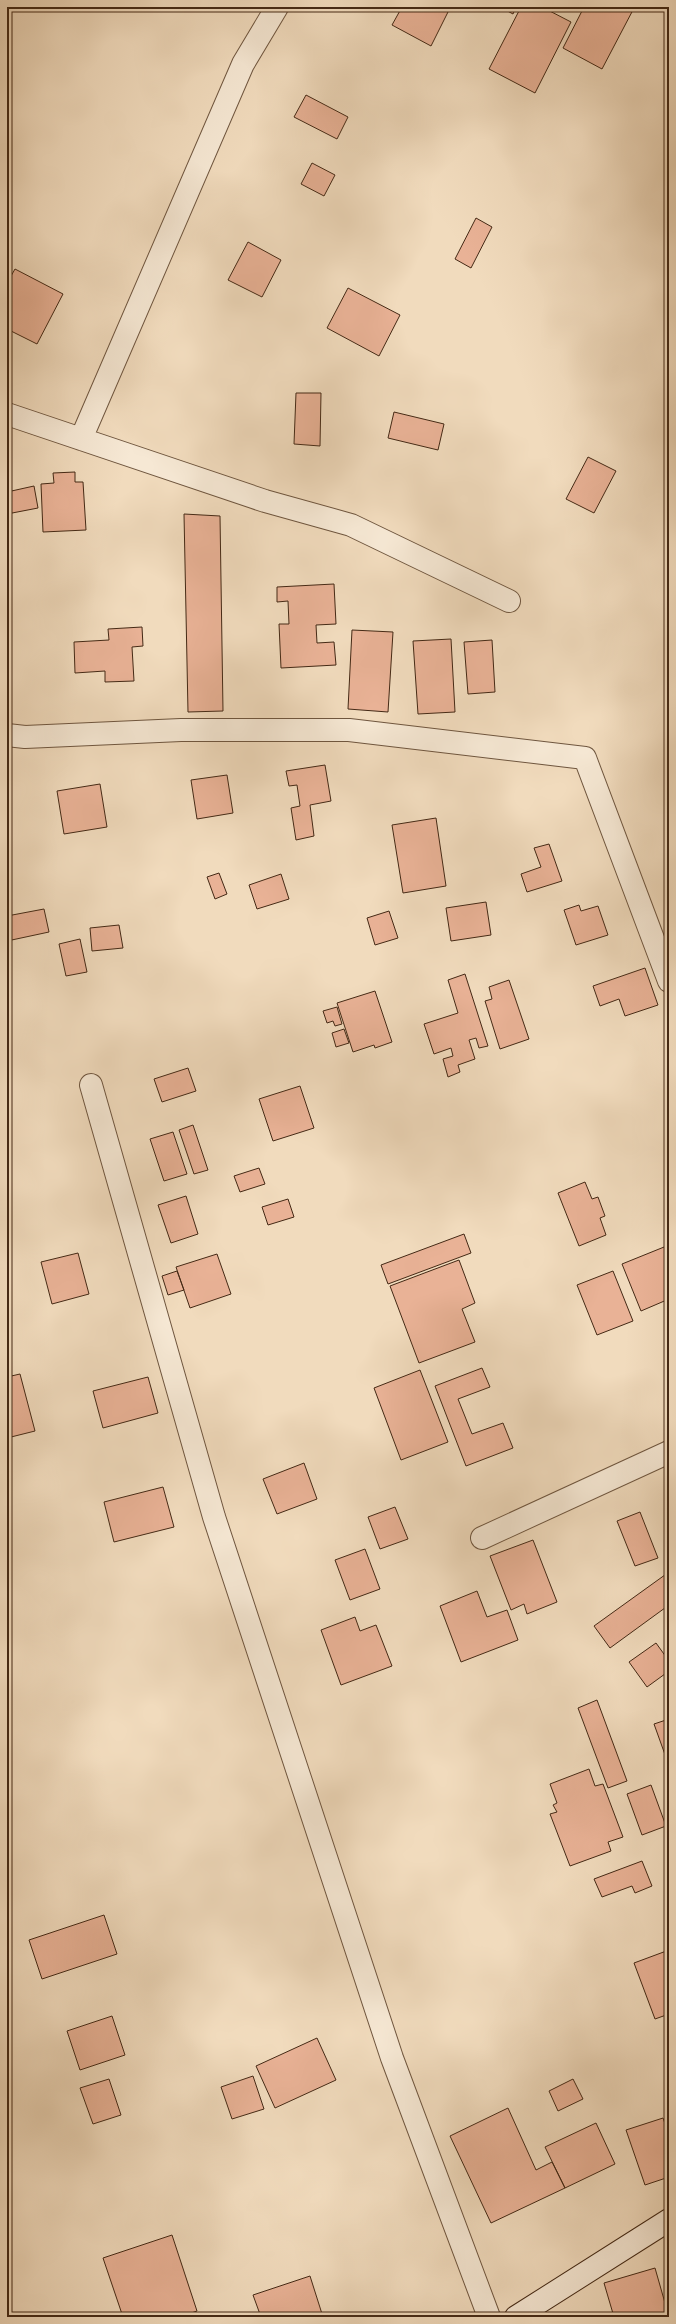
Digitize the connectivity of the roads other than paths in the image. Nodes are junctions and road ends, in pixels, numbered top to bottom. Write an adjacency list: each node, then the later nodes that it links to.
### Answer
1 (277, 7): 3 (street)
2 (7, 414): 3 (street)
3 (80, 439): 4 (street)
4 (509, 601)
5 (7, 735): 6 (street)
6 (669, 981)
7 (91, 1085): 11 (street)
8 (669, 1452): 9 (street)
9 (482, 1538)
10 (669, 2220): 12 (street)
11 (489, 2317)
12 (516, 2317)

